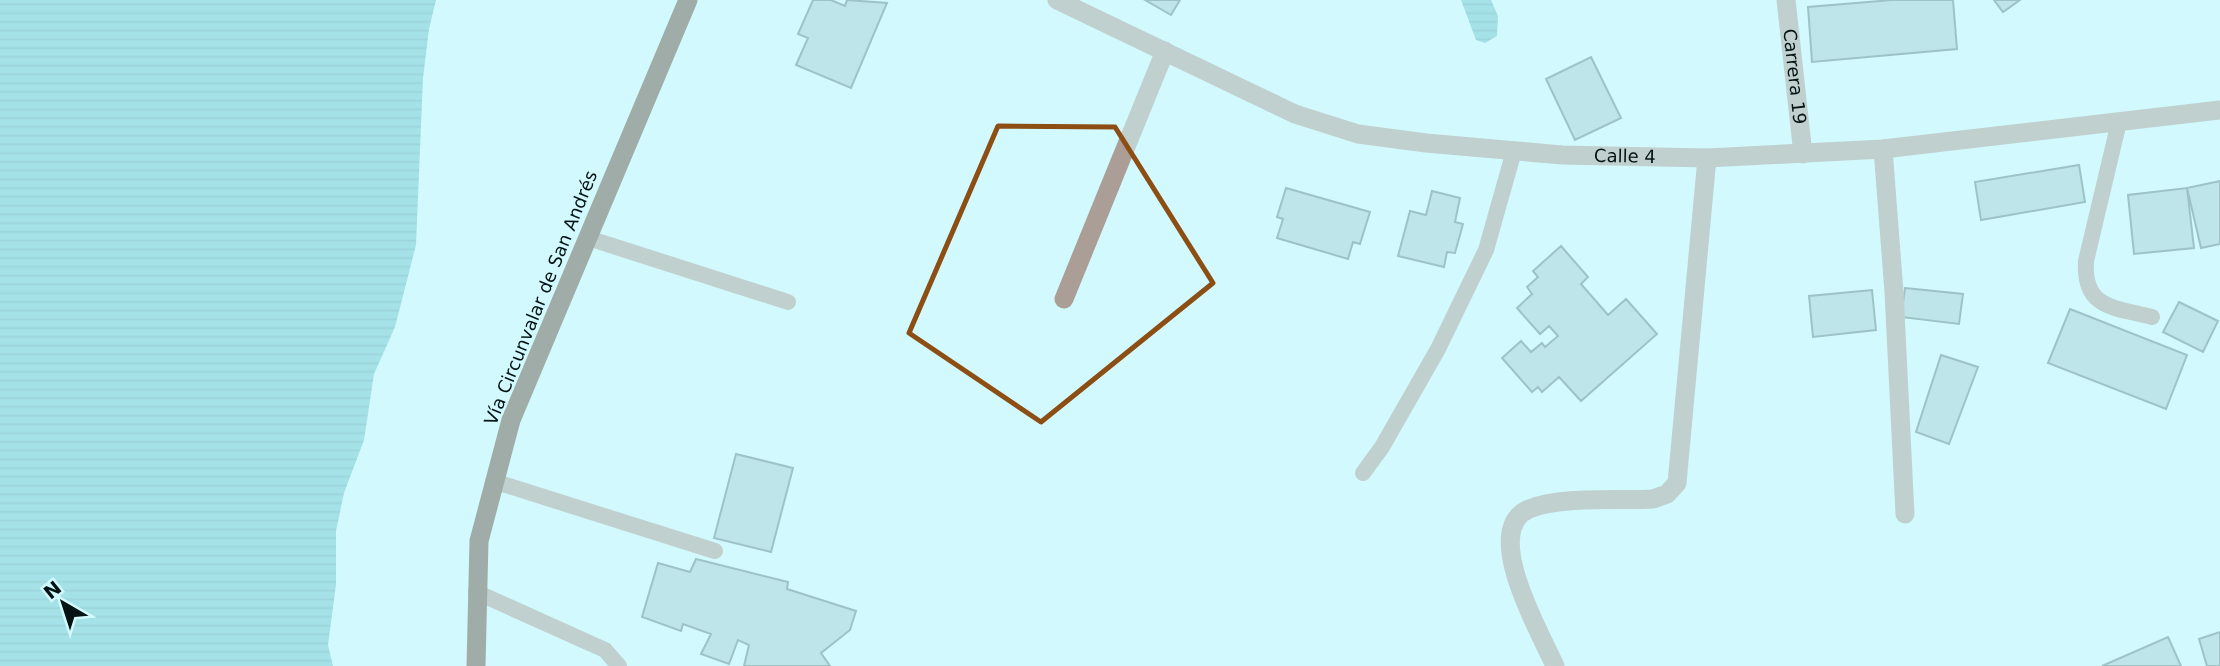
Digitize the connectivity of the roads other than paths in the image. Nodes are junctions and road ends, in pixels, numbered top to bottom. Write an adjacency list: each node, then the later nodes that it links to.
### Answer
1 (688, 0): 11 (highway, Vía Circunvalar de San Andrés)
2 (1058, 0): 4 (street, Calle 4)
3 (1786, 0): 9 (street, Carrera 19)
4 (1165, 51): 8 (street, Calle 4); 12 (street)
5 (2220, 110): 6 (street, Calle 4)
6 (2119, 122): 7 (street, Calle 4); 14 (lane)
7 (1883, 149): 9 (street, Calle 4); 17 (street)
8 (1514, 151): 10 (street, Calle 4); 15 (lane)
9 (1803, 154): 10 (street, Calle 4)
10 (1707, 158): 22 (street)
11 (588, 238): 13 (lane); 16 (highway, Vía Circunvalar de San Andrés)
12 (1064, 299)
13 (788, 302)
14 (2152, 317)
15 (1363, 472)
16 (493, 481): 18 (lane); 19 (highway, Vía Circunvalar de San Andrés)
17 (1905, 514)
18 (715, 551)
19 (476, 592): 20 (highway, Vía Circunvalar de San Andrés); 21 (lane)
20 (476, 666)
21 (619, 666)
22 (1555, 666)

